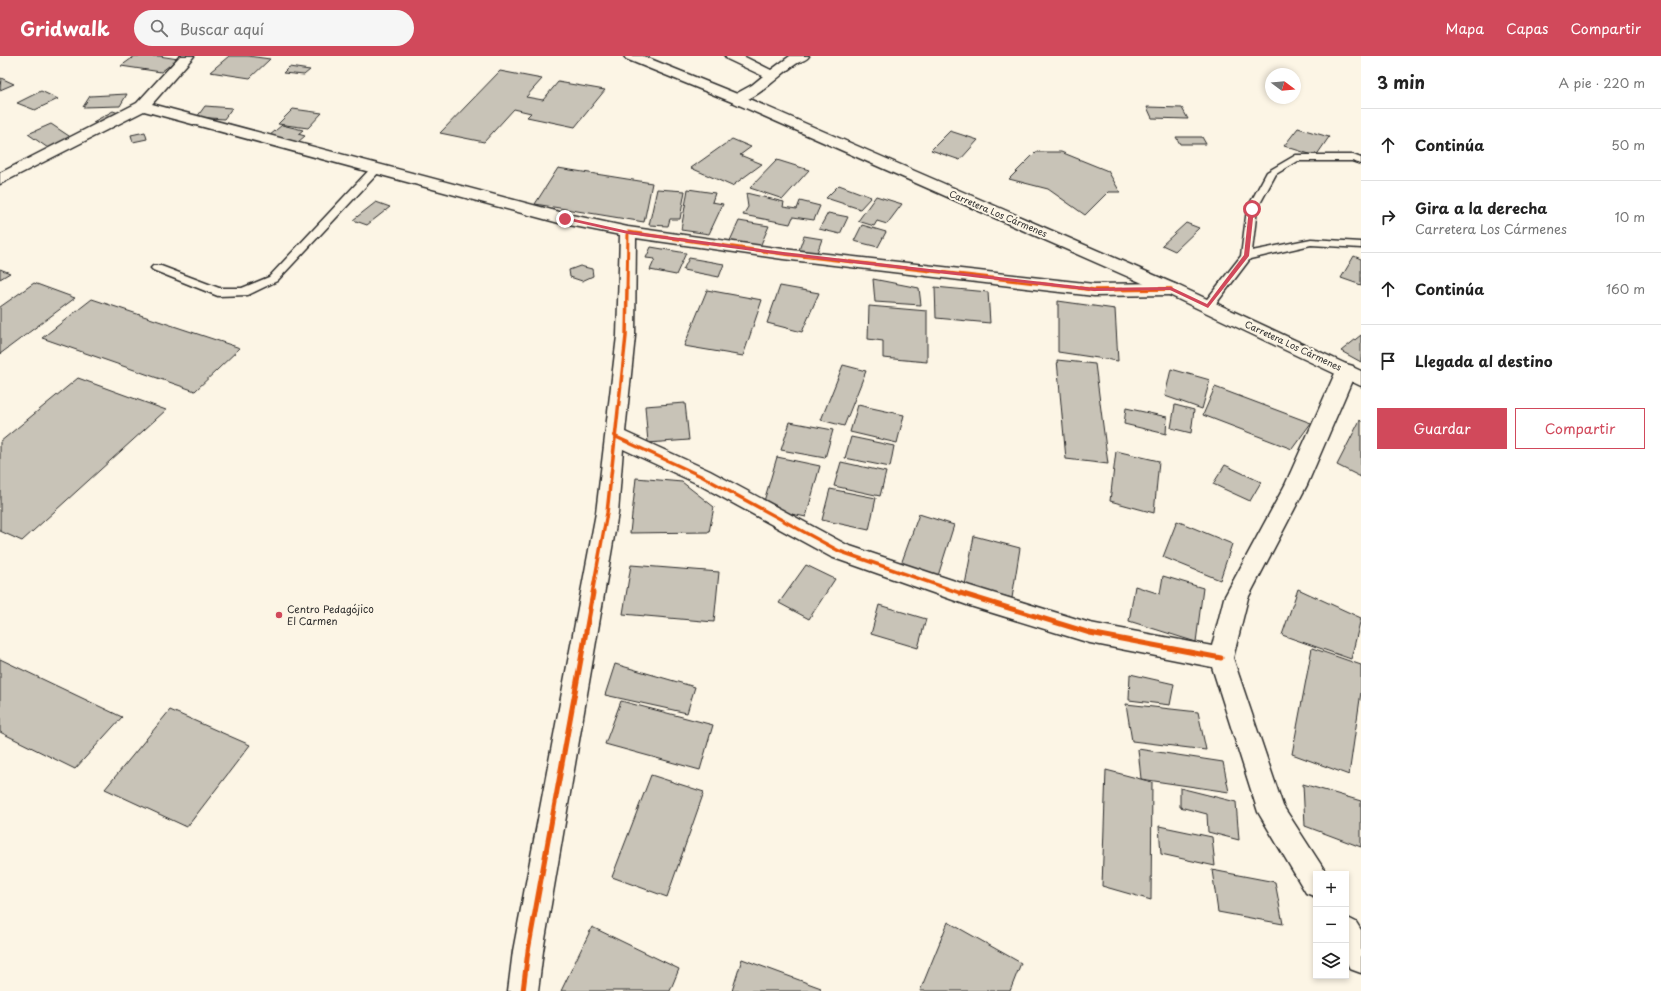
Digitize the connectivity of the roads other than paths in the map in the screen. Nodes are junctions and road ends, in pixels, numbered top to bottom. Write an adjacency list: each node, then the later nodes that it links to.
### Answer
1 (187, 56): 7 (street)
2 (631, 56): 6 (street, Carretera Los Cármenes)
3 (732, 56): 5 (street)
4 (802, 56): 5 (street)
5 (771, 75): 6 (street)
6 (736, 99): 15 (street, Carretera Los Cármenes)
7 (142, 106): 9 (street); 10 (street)
8 (1361, 161): 13 (lane)
9 (376, 169): 11 (street); 14 (lane)
10 (0, 179)
11 (628, 232): 15 (street); 18 (street)
12 (1361, 245): 13 (lane)
13 (1246, 256): 16 (lane)
14 (157, 268)
15 (1171, 289): 16 (street, Carretera Los Cármenes)
16 (1208, 306): 17 (street, Carretera Los Cármenes)
17 (1354, 375): 19 (street)
18 (614, 436): 19 (street); 23 (street)
19 (1221, 658): 20 (street)
20 (1313, 878)
21 (1349, 937): 22 (street)
22 (1361, 958)
23 (523, 991)

